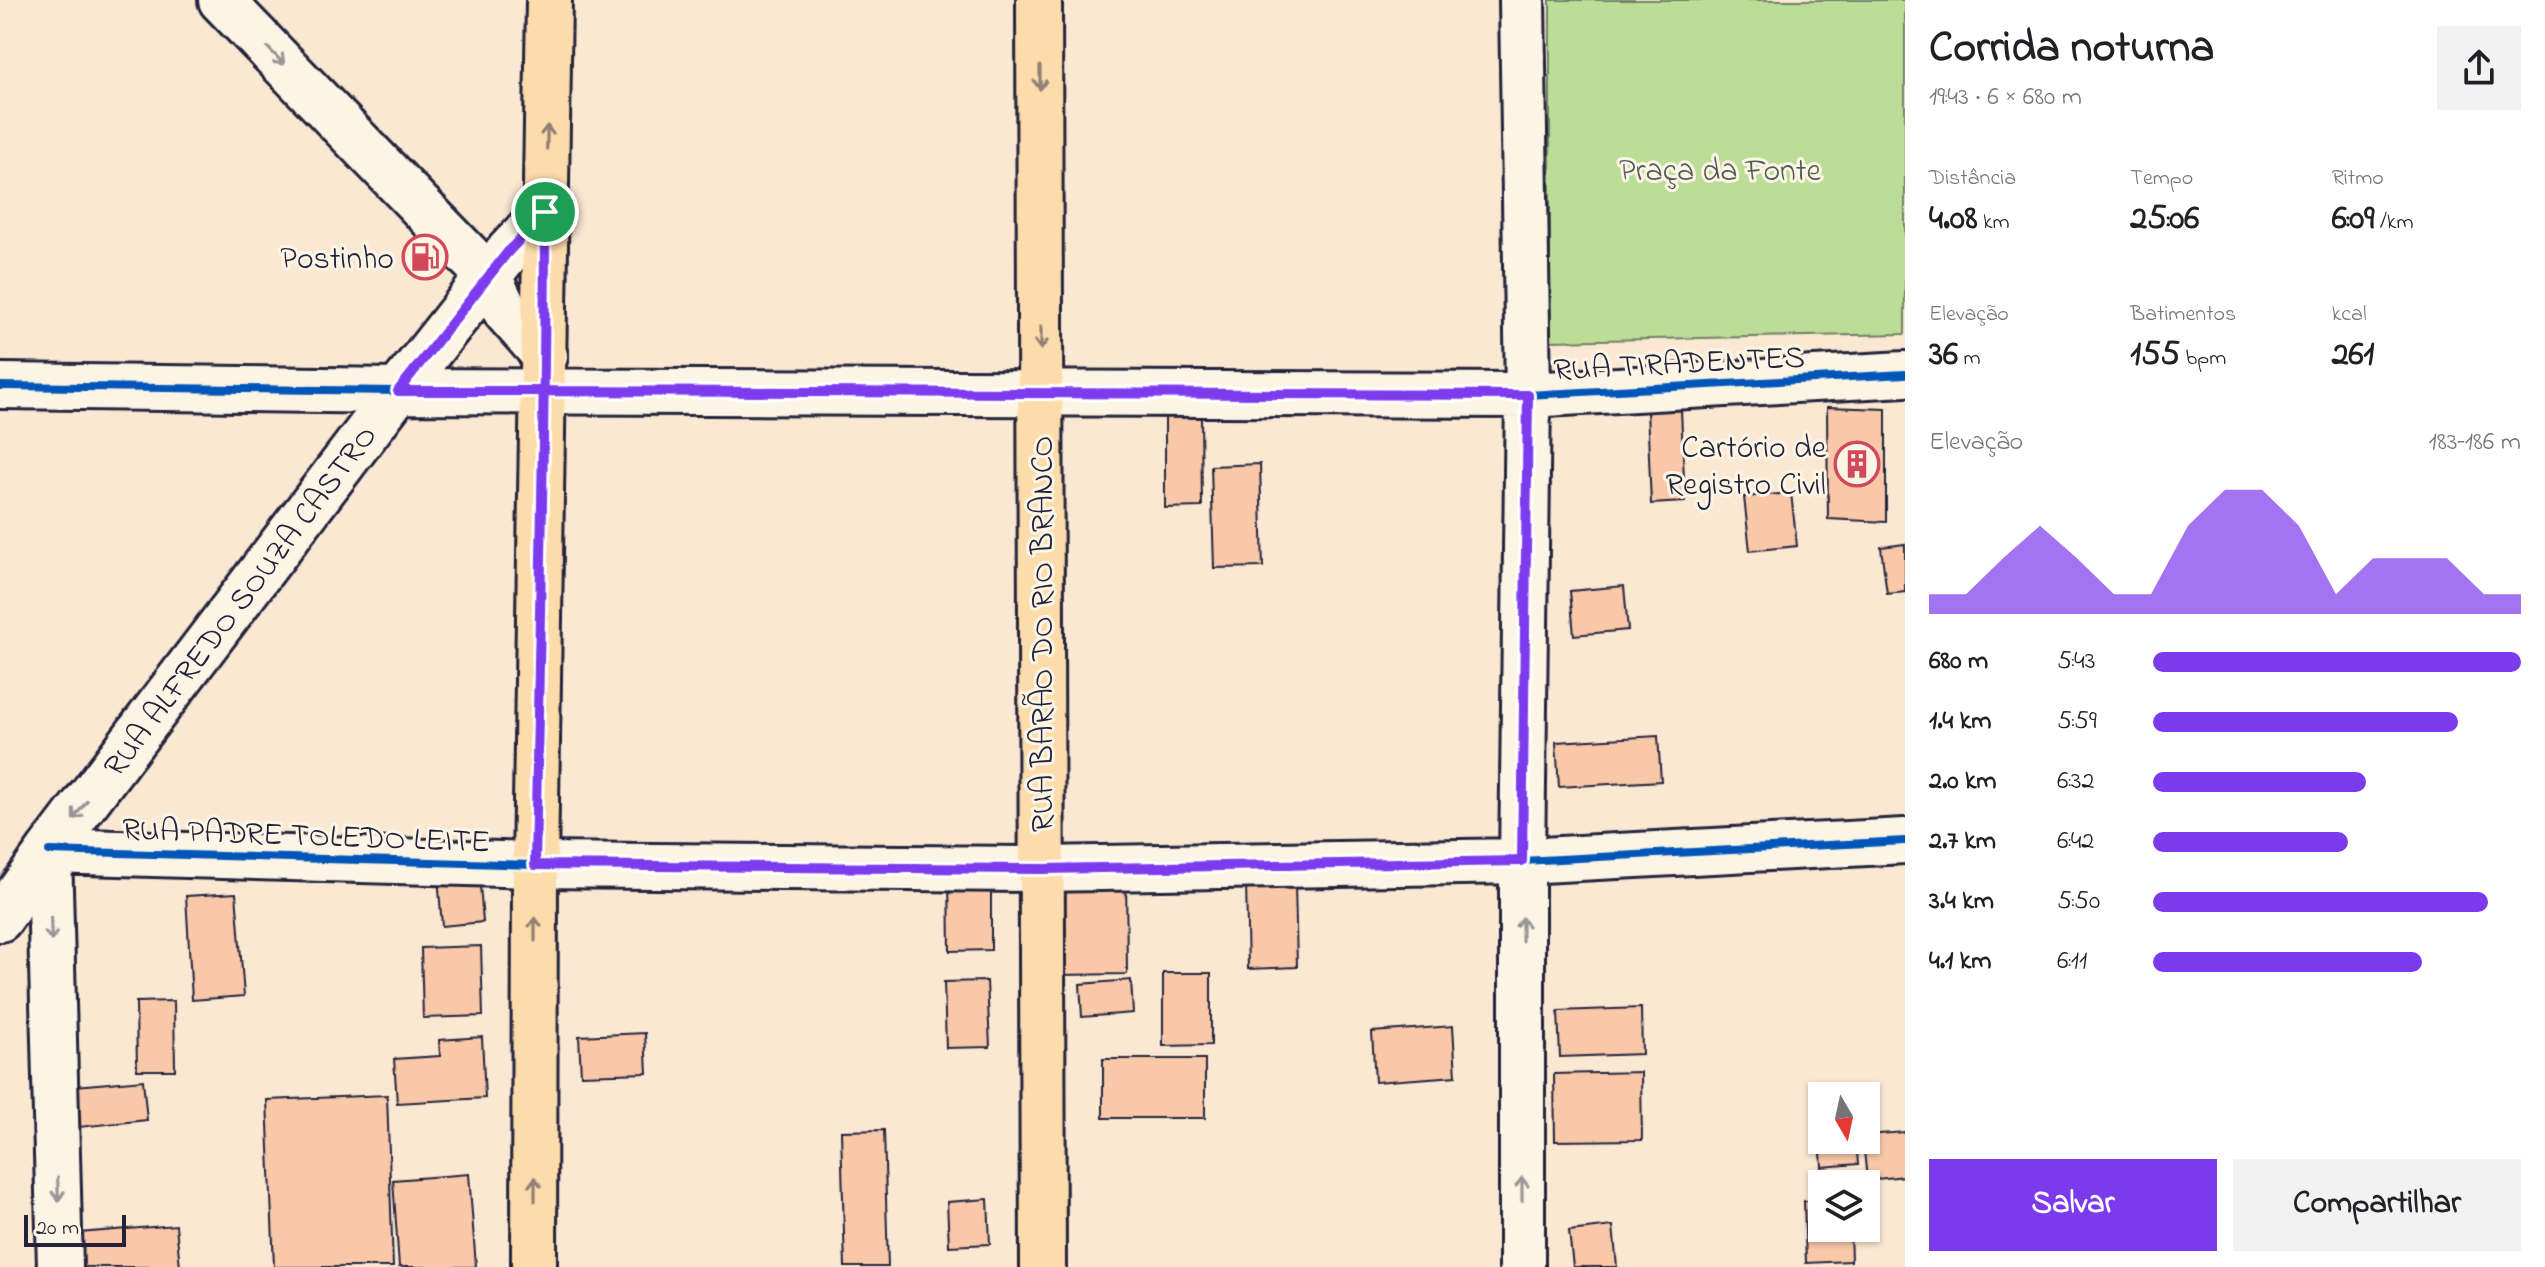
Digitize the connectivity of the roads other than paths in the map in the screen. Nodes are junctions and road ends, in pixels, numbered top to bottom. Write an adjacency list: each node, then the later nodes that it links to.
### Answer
1 (221, 0): 6 (street, one-way to 6)
2 (549, 0): 5 (main road, one-way to 2)
3 (1039, 0): 11 (main road, RUA BARÃO DO RIO BRANCO, one-way to 11)
4 (1522, 0): 12 (street)
5 (545, 212): 6 (street, RUA ALFREDO SOUZA CASTRO); 7 (main road)
6 (489, 277): 7 (street); 10 (street, RUA ALFREDO SOUZA CASTRO)
7 (545, 373): 10 (street, RUA TIRADENTES); 11 (street, RUA TIRADENTES); 16 (main road)
8 (1905, 374): 12 (street, RUA TIRADENTES)
9 (0, 386): 10 (street, RUA TIRADENTES)
10 (398, 391): 14 (street, RUA ALFREDO SOUZA CASTRO, one-way to 14)
11 (1041, 393): 12 (street, RUA TIRADENTES); 17 (main road, RUA BARÃO DO RIO BRANCO)
12 (1528, 395): 15 (street)
13 (1905, 841): 15 (street, RUA PADRE TOLEDO LEITE)
14 (49, 851): 16 (street, RUA PADRE TOLEDO LEITE); 18 (street, RUA ALFREDO SOUZA CASTRO); 19 (street, one-way to 19)
15 (1522, 861): 17 (street, RUA PADRE TOLEDO LEITE); 22 (street, one-way to 15)
16 (535, 865): 17 (street, RUA PADRE TOLEDO LEITE); 20 (main road, one-way to 16)
17 (1041, 869): 21 (main road, RUA BARÃO DO RIO BRANCO)
18 (0, 919)
19 (60, 1267)
20 (534, 1267)
21 (1043, 1267)
22 (1522, 1267)

